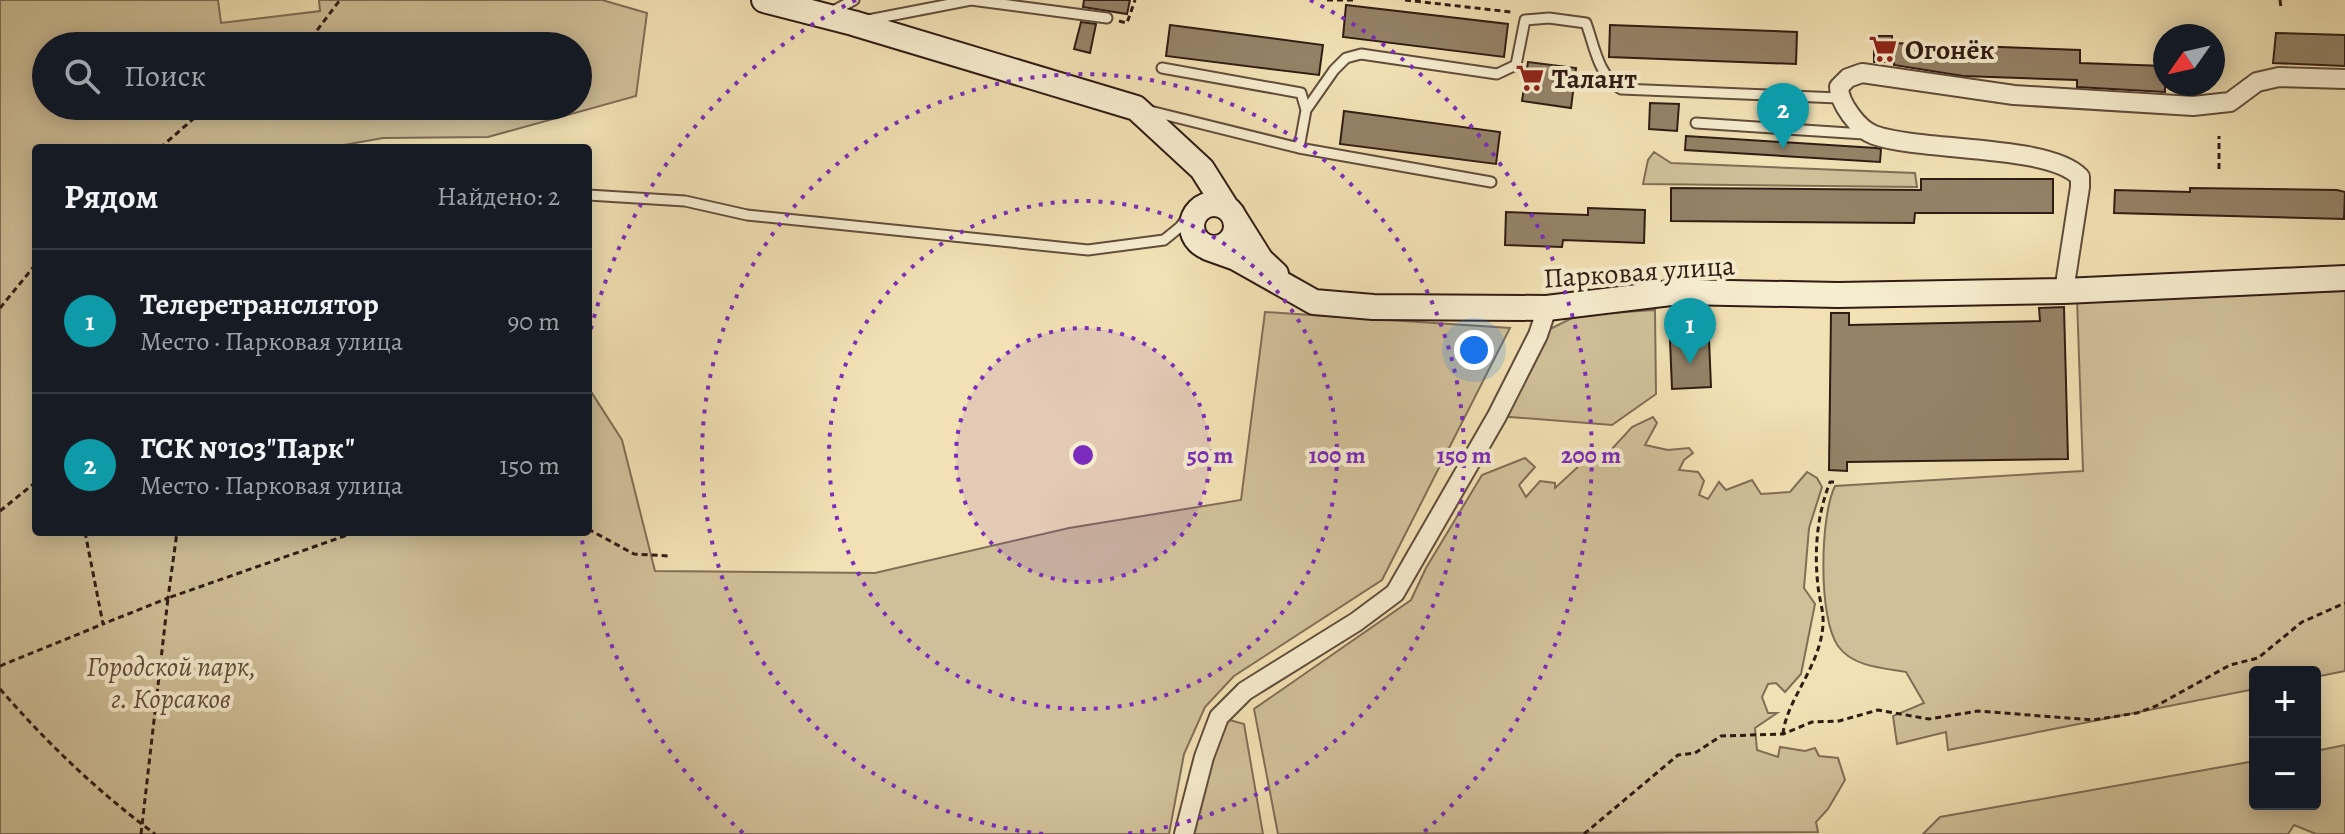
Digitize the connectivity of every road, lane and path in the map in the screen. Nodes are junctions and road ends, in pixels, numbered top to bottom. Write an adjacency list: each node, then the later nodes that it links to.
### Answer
1 (340, 0): 12 (path)
2 (764, 0): 9 (street)
3 (1135, 0): 11 (path)
4 (1327, 0): 5 (path)
5 (1353, 0)
6 (1405, 0): 10 (path)
7 (2280, 0): 8 (path)
8 (2281, 7)
9 (854, 11): 11 (lane); 16 (street)
10 (1511, 12)
11 (1107, 18)
12 (316, 32)
13 (1162, 68): 17 (lane)
14 (2345, 79): 15 (street)
15 (1839, 98): 17 (lane); 21 (street)
16 (1136, 108): 20 (street); 24 (lane)
17 (1306, 110): 24 (lane)
18 (192, 120): 23 (path)
19 (1696, 123): 21 (lane)
20 (1162, 131): 28 (street); 29 (street)
21 (1872, 135): 33 (street)
22 (2219, 136): 25 (path)
23 (165, 144)
24 (1299, 148): 26 (lane)
25 (2219, 169)
26 (1491, 182)
27 (592, 195): 29 (lane)
28 (1230, 212): 29 (street); 30 (street); 34 (street)
29 (1193, 213): 30 (street)
30 (1208, 248): 34 (street, Парковая улица)
31 (32, 269): 35 (path)
32 (2345, 278): 33 (street, Парковая улица)
33 (2064, 291): 36 (street, Парковая улица)
34 (1314, 302): 36 (street, Парковая улица)
35 (0, 308)
36 (1547, 308): 54 (street)
37 (1838, 482): 50 (path)
38 (32, 485): 39 (path)
39 (0, 511)
40 (592, 531): 44 (path)
41 (86, 536): 47 (path)
42 (176, 536): 45 (path)
43 (345, 536): 45 (path)
44 (669, 556)
45 (168, 598): 47 (path); 51 (path)
46 (2345, 603): 50 (path)
47 (103, 624): 48 (path)
48 (0, 666)
49 (0, 689): 51 (path)
50 (1783, 734): 55 (path)
51 (142, 824): 52 (path); 53 (path)
52 (141, 834)
53 (155, 834)
54 (1184, 834)
55 (1584, 834)

